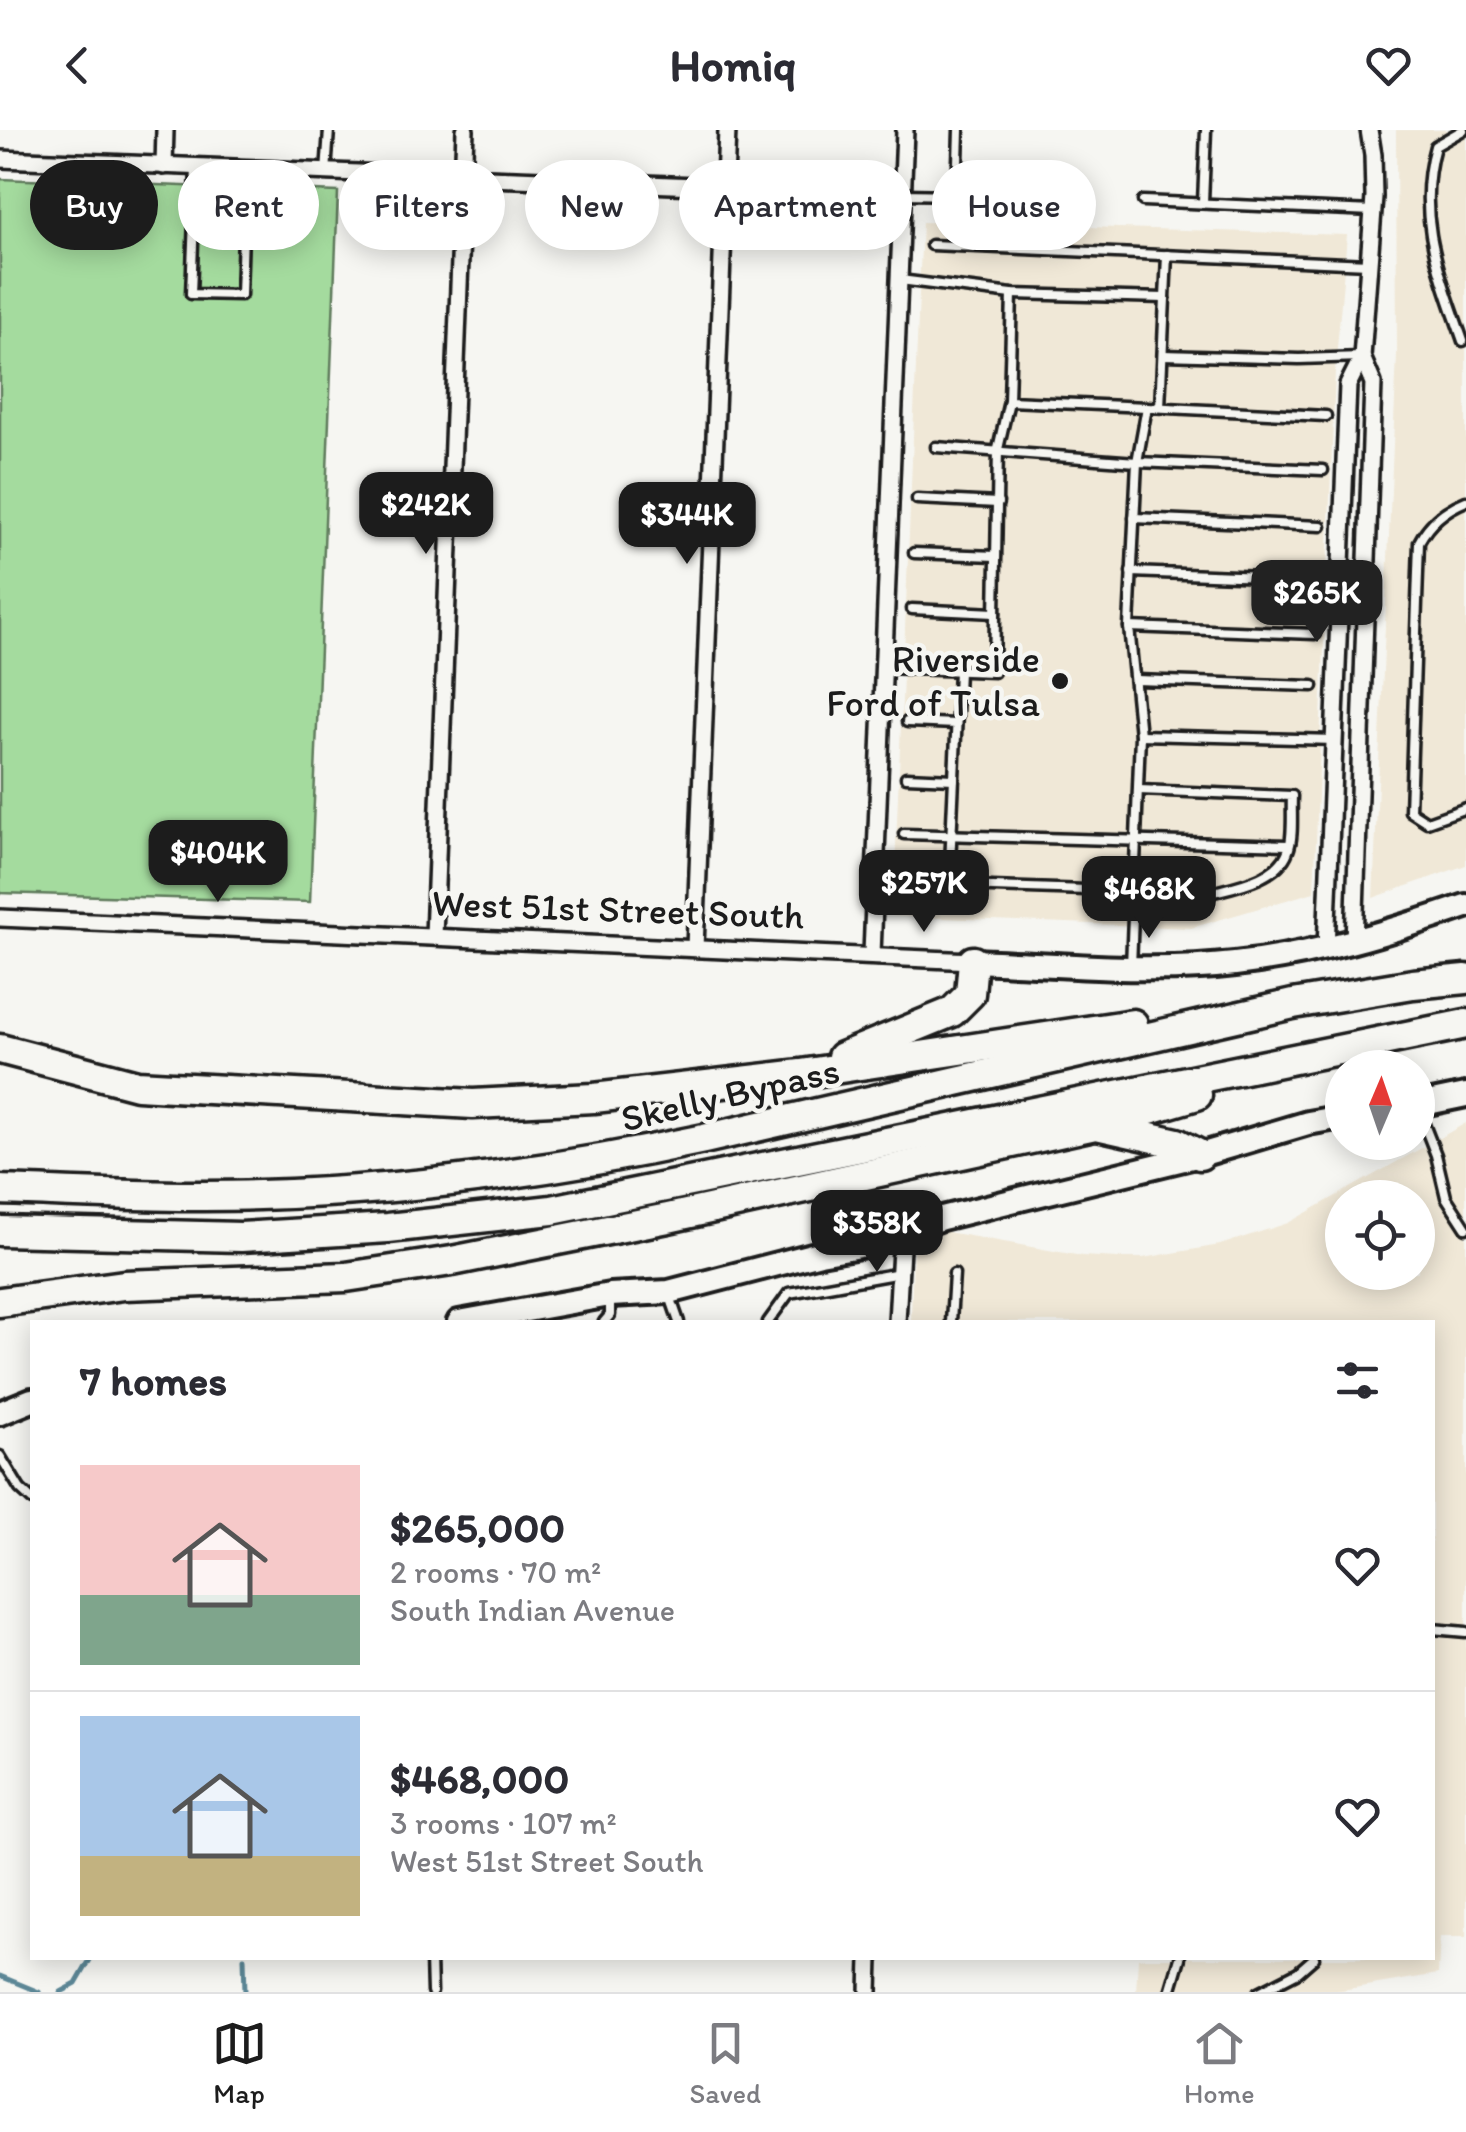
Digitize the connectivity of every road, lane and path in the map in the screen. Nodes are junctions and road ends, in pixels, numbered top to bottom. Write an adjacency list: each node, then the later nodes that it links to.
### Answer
1 (165, 130): 14 (street)
2 (329, 130): 17 (lane)
3 (466, 130): 11 (street)
4 (727, 130): 12 (street)
5 (905, 130): 13 (street)
6 (959, 130): 21 (lane)
7 (1206, 130): 23 (lane)
8 (1368, 130): 24 (street)
9 (1463, 130): 36 (lane)
10 (0, 160): 14 (street)
11 (465, 160)
12 (725, 160)
13 (904, 160)
14 (164, 166): 15 (street)
15 (178, 167)
16 (319, 173): 17 (street)
17 (326, 173): 18 (street)
18 (339, 173)
19 (505, 180): 20 (street)
20 (679, 187)
21 (912, 194)
22 (1143, 201): 23 (lane)
23 (1203, 202): 24 (lane)
24 (1373, 210): 32 (street)
25 (931, 245): 31 (lane)
26 (193, 250): 27 (lane)
27 (242, 250)
28 (461, 250): 82 (street)
29 (722, 250): 84 (street)
30 (901, 250): 33 (street)
31 (1167, 255): 32 (lane); 35 (lane)
32 (1369, 264): 38 (street)
33 (900, 280): 34 (lane); 60 (street)
34 (1012, 294): 35 (lane); 39 (lane)
35 (1165, 298): 37 (lane)
36 (1465, 344)
37 (1163, 355): 38 (lane); 41 (lane)
38 (1362, 357): 67 (street); 68 (street)
39 (1009, 401): 40 (lane); 44 (lane)
40 (1147, 407): 41 (lane); 45 (lane)
41 (1160, 407): 42 (lane)
42 (1326, 416)
43 (936, 447): 44 (lane)
44 (998, 449): 45 (lane); 49 (lane)
45 (1137, 462): 46 (lane); 50 (lane)
46 (1322, 470)
47 (916, 499): 49 (lane)
48 (1466, 501): 72 (lane)
49 (998, 503): 53 (lane)
50 (1134, 518): 51 (lane); 54 (lane)
51 (1321, 526)
52 (914, 553): 53 (lane)
53 (996, 556): 57 (lane)
54 (1131, 572): 55 (lane); 58 (lane)
55 (1318, 580)
56 (912, 610): 57 (lane)
57 (995, 613): 61 (lane)
58 (1128, 627): 59 (lane); 62 (lane)
59 (1315, 634)
60 (884, 668): 61 (lane); 86 (street)
61 (959, 671): 65 (lane)
62 (1136, 680): 63 (lane); 66 (lane)
63 (1314, 686)
64 (907, 722): 65 (lane)
65 (956, 724): 70 (lane)
66 (1140, 734): 67 (lane); 71 (lane)
67 (1336, 740): 68 (street); 85 (street)
68 (1361, 741): 83 (street)
69 (906, 777): 70 (lane)
70 (954, 779): 74 (lane)
71 (1139, 790): 75 (lane); 76 (lane)
72 (1466, 808)
73 (904, 834): 74 (lane)
74 (951, 836): 75 (lane); 78 (lane)
75 (1136, 841): 76 (lane); 79 (lane)
76 (1288, 845): 79 (lane)
77 (903, 884): 78 (lane)
78 (949, 886): 79 (lane)
79 (1134, 893): 88 (lane)
80 (1466, 906): 83 (street, West 51st Street South)
81 (0, 918): 82 (street, West 51st Street South)
82 (434, 936): 84 (street, West 51st Street South)
83 (1354, 942): 85 (street, West 51st Street South)
84 (695, 948): 86 (street, West 51st Street South)
85 (1326, 949): 88 (street, West 51st Street South)
86 (872, 954): 87 (street, West 51st Street South)
87 (973, 960): 88 (street, West 51st Street South); 94 (highway)
88 (1131, 967)
89 (1466, 978): 90 (highway, Skelly Bypass)
90 (1293, 1004): 94 (highway); 101 (highway, Skelly Bypass)
91 (1466, 1024): 92 (highway, Skelly Bypass)
92 (1390, 1038): 98 (highway); 103 (highway, Skelly Bypass)
93 (0, 1049): 94 (highway)
94 (802, 1074)
95 (1466, 1095): 96 (street)
96 (1435, 1103)
97 (1325, 1120): 100 (street)
98 (1096, 1125): 100 (highway); 109 (highway)
99 (1435, 1152): 102 (lane)
100 (1200, 1155): 104 (street)
101 (0, 1190)
102 (1466, 1228)
103 (0, 1230)
104 (902, 1230): 105 (street); 107 (street)
105 (900, 1273): 113 (lane); 114 (street)
106 (954, 1274): 115 (lane)
107 (669, 1292): 108 (street); 112 (lane)
108 (610, 1296): 110 (street); 111 (lane)
109 (0, 1302)
110 (472, 1320)
111 (606, 1320)
112 (678, 1320)
113 (770, 1320)
114 (897, 1320)
115 (952, 1320)
116 (30, 1401): 117 (street)
117 (0, 1414)
118 (0, 1456): 119 (lane)
119 (30, 1498)
120 (1435, 1629): 121 (lane)
121 (1466, 1632)
122 (431, 1960): 126 (lane)
123 (870, 1960): 127 (street)
124 (1179, 1960): 128 (lane)
125 (1312, 1960): 129 (lane)
126 (432, 1992)
127 (869, 1992)
128 (1170, 1992)
129 (1259, 1992)

